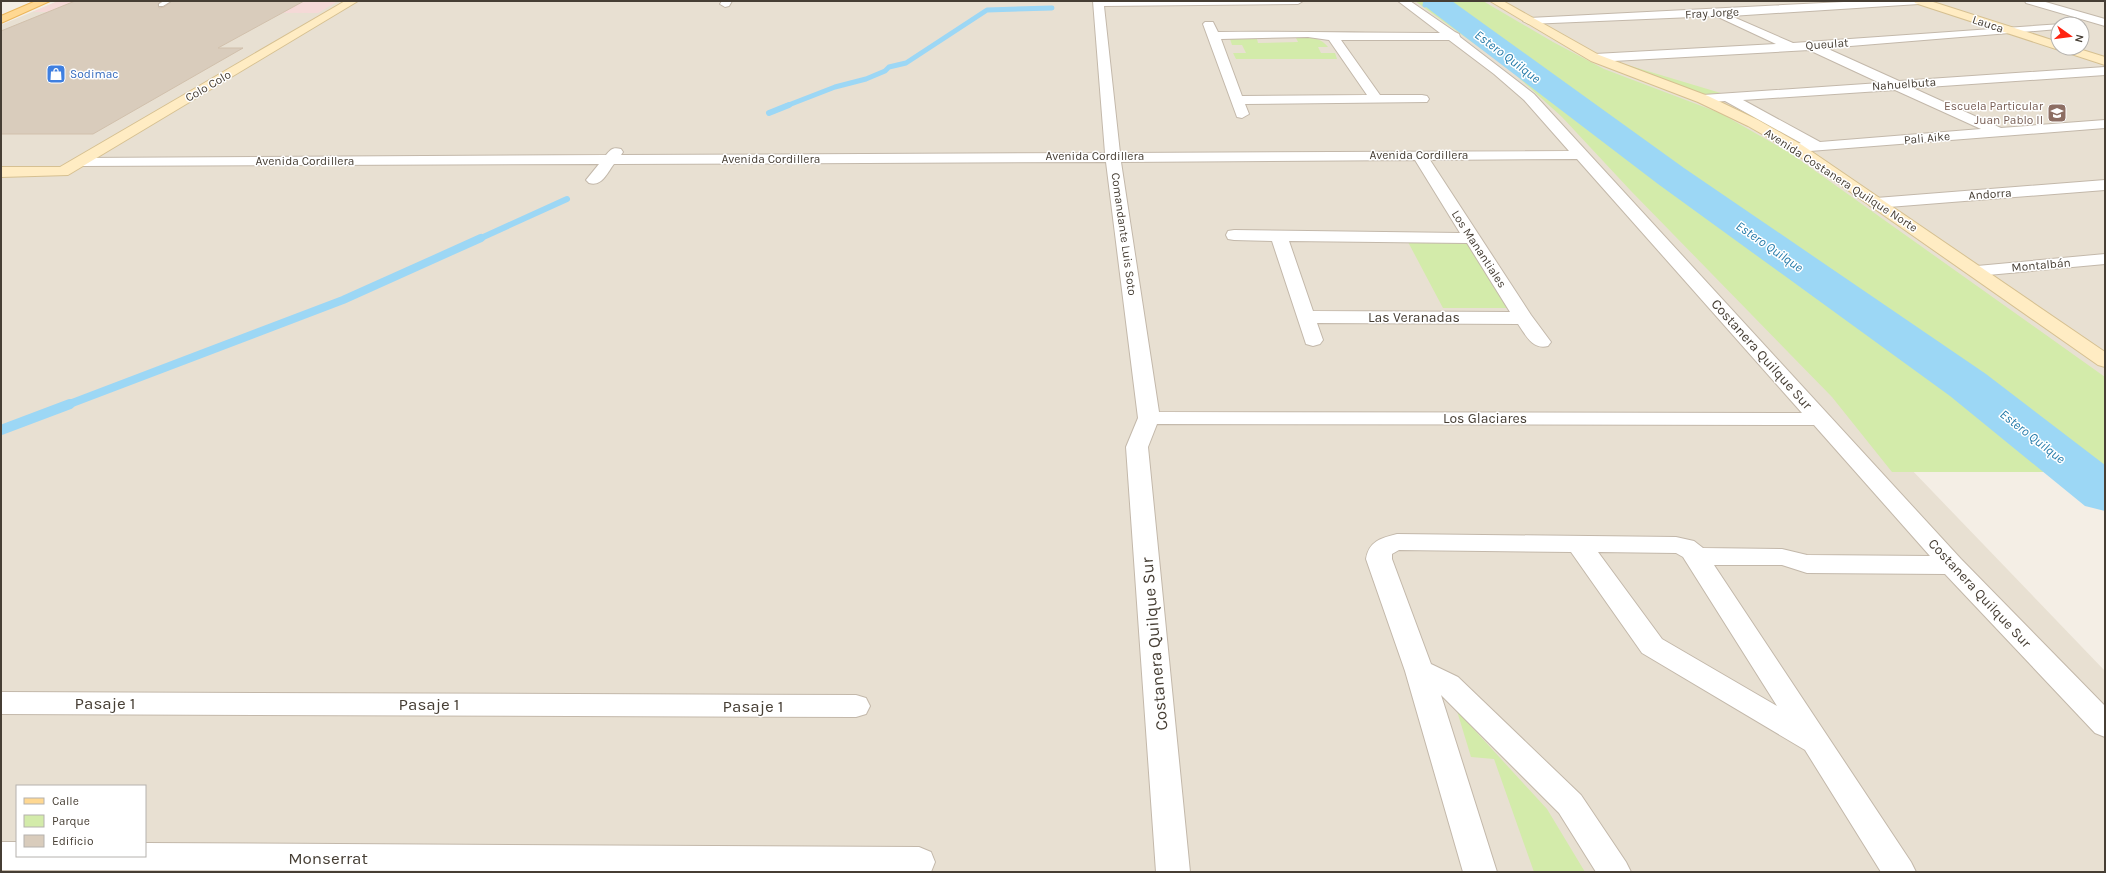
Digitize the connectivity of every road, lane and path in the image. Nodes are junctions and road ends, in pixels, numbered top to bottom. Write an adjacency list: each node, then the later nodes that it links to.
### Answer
1 (26, 1): 13 (main road)
2 (45, 1): 15 (main road)
3 (168, 1): 12 (lane)
4 (353, 1): 46 (street, Colo Colo)
5 (1298, 1): 11 (street)
6 (1403, 1): 23 (street, Costanera Quilque Sur)
7 (1495, 1): 16 (street, Avenida Costanera Quilque Norte)
8 (1691, 1): 14 (street)
9 (1919, 1): 14 (street, Fray Jorge); 21 (street, Lauca)
10 (2030, 1): 17 (street)
11 (1098, 2): 47 (street, Comandante Luis Soto)
12 (161, 4)
13 (1, 11)
14 (1718, 13): 16 (street, Fray Jorge); 26 (street)
15 (1, 20)
16 (1529, 21): 29 (street, Avenida Costanera Quilque Norte)
17 (2104, 23): 19 (street)
18 (1209, 24): 22 (street)
19 (2090, 24)
20 (2050, 27): 21 (street, Queulat)
21 (2006, 30): 25 (street, Lauca); 27 (street, Queulat)
22 (1214, 36): 24 (street); 37 (street)
23 (1455, 36): 24 (street); 43 (street, Costanera Quilque Sur)
24 (1333, 37): 34 (street)
25 (2050, 44)
26 (1790, 46): 27 (street, Queulat); 29 (street, Queulat)
27 (1810, 46): 32 (street)
28 (2089, 56): 30 (street)
29 (1595, 58): 36 (street, Avenida Costanera Quilque Norte)
30 (2105, 61)
31 (2105, 71): 32 (street, Nahuelbuta)
32 (1895, 85): 33 (street, Nahuelbuta); 40 (street)
33 (1727, 97): 36 (street, Nahuelbuta); 41 (street, Avenida Costanera Quilque Norte)
34 (1376, 99): 35 (street); 37 (street)
35 (1422, 99)
36 (1703, 99): 42 (street, Avenida Costanera Quilque Norte)
37 (1237, 100): 38 (street)
38 (1242, 114)
39 (2105, 124): 40 (street, Pali Aike)
40 (1998, 132): 41 (street, Pali Aike)
41 (1818, 147): 42 (street, Pali Aike)
42 (1797, 148): 53 (street, Avenida Costanera Quilque Norte)
43 (1580, 155): 44 (street, Avenida Cordillera); 49 (street, Costanera Quilque Sur)
44 (1423, 161): 47 (street, Avenida Cordillera); 49 (street, Avenida Cordillera); 56 (street, Los Manantiales)
45 (1, 162): 46 (street, Avenida Cordillera)
46 (80, 162): 48 (street, Avenida Cordillera); 51 (street, Colo Colo)
47 (1113, 162): 48 (street, Avenida Cordillera); 64 (street, Comandante Luis Soto)
48 (605, 166): 51 (street, Avenida Cordillera)
49 (1591, 167): 65 (street, Costanera Quilque Sur)
50 (1, 172): 51 (street, Avenida Cordillera)
51 (63, 172)
52 (2105, 185): 53 (street, Andorra)
53 (1876, 203): 58 (street, Avenida Costanera Quilque Norte)
54 (1234, 235): 55 (street)
55 (1279, 235): 56 (street); 59 (street)
56 (1472, 238): 60 (street, Los Manantiales)
57 (2105, 260): 58 (street, Montalbán)
58 (1977, 270): 63 (street, Avenida Costanera Quilque Norte)
59 (1306, 316): 60 (street, Las Veranadas); 61 (street)
60 (1523, 318): 62 (street, Los Manantiales)
61 (1313, 340)
62 (1541, 342)
63 (2101, 355)
64 (1149, 418): 65 (street, Los Glaciares); 78 (street, Costanera Quilque Sur)
65 (1822, 419): 68 (street, Costanera Quilque Sur)
66 (1580, 545): 67 (street); 69 (street); 73 (street)
67 (1696, 556): 68 (street); 73 (street)
68 (1952, 565): 72 (street, Costanera Quilque Sur)
69 (1418, 671): 79 (street); 80 (street)
70 (1, 703): 71 (street, Pasaje 1)
71 (856, 706)
72 (2105, 725)
73 (1816, 743): 81 (street)
74 (1, 856): 75 (street, Monserrat)
75 (16, 856)
76 (146, 857): 77 (street, Monserrat)
77 (919, 862)
78 (1173, 872)
79 (1480, 872)
80 (1614, 872)
81 (1899, 872)

